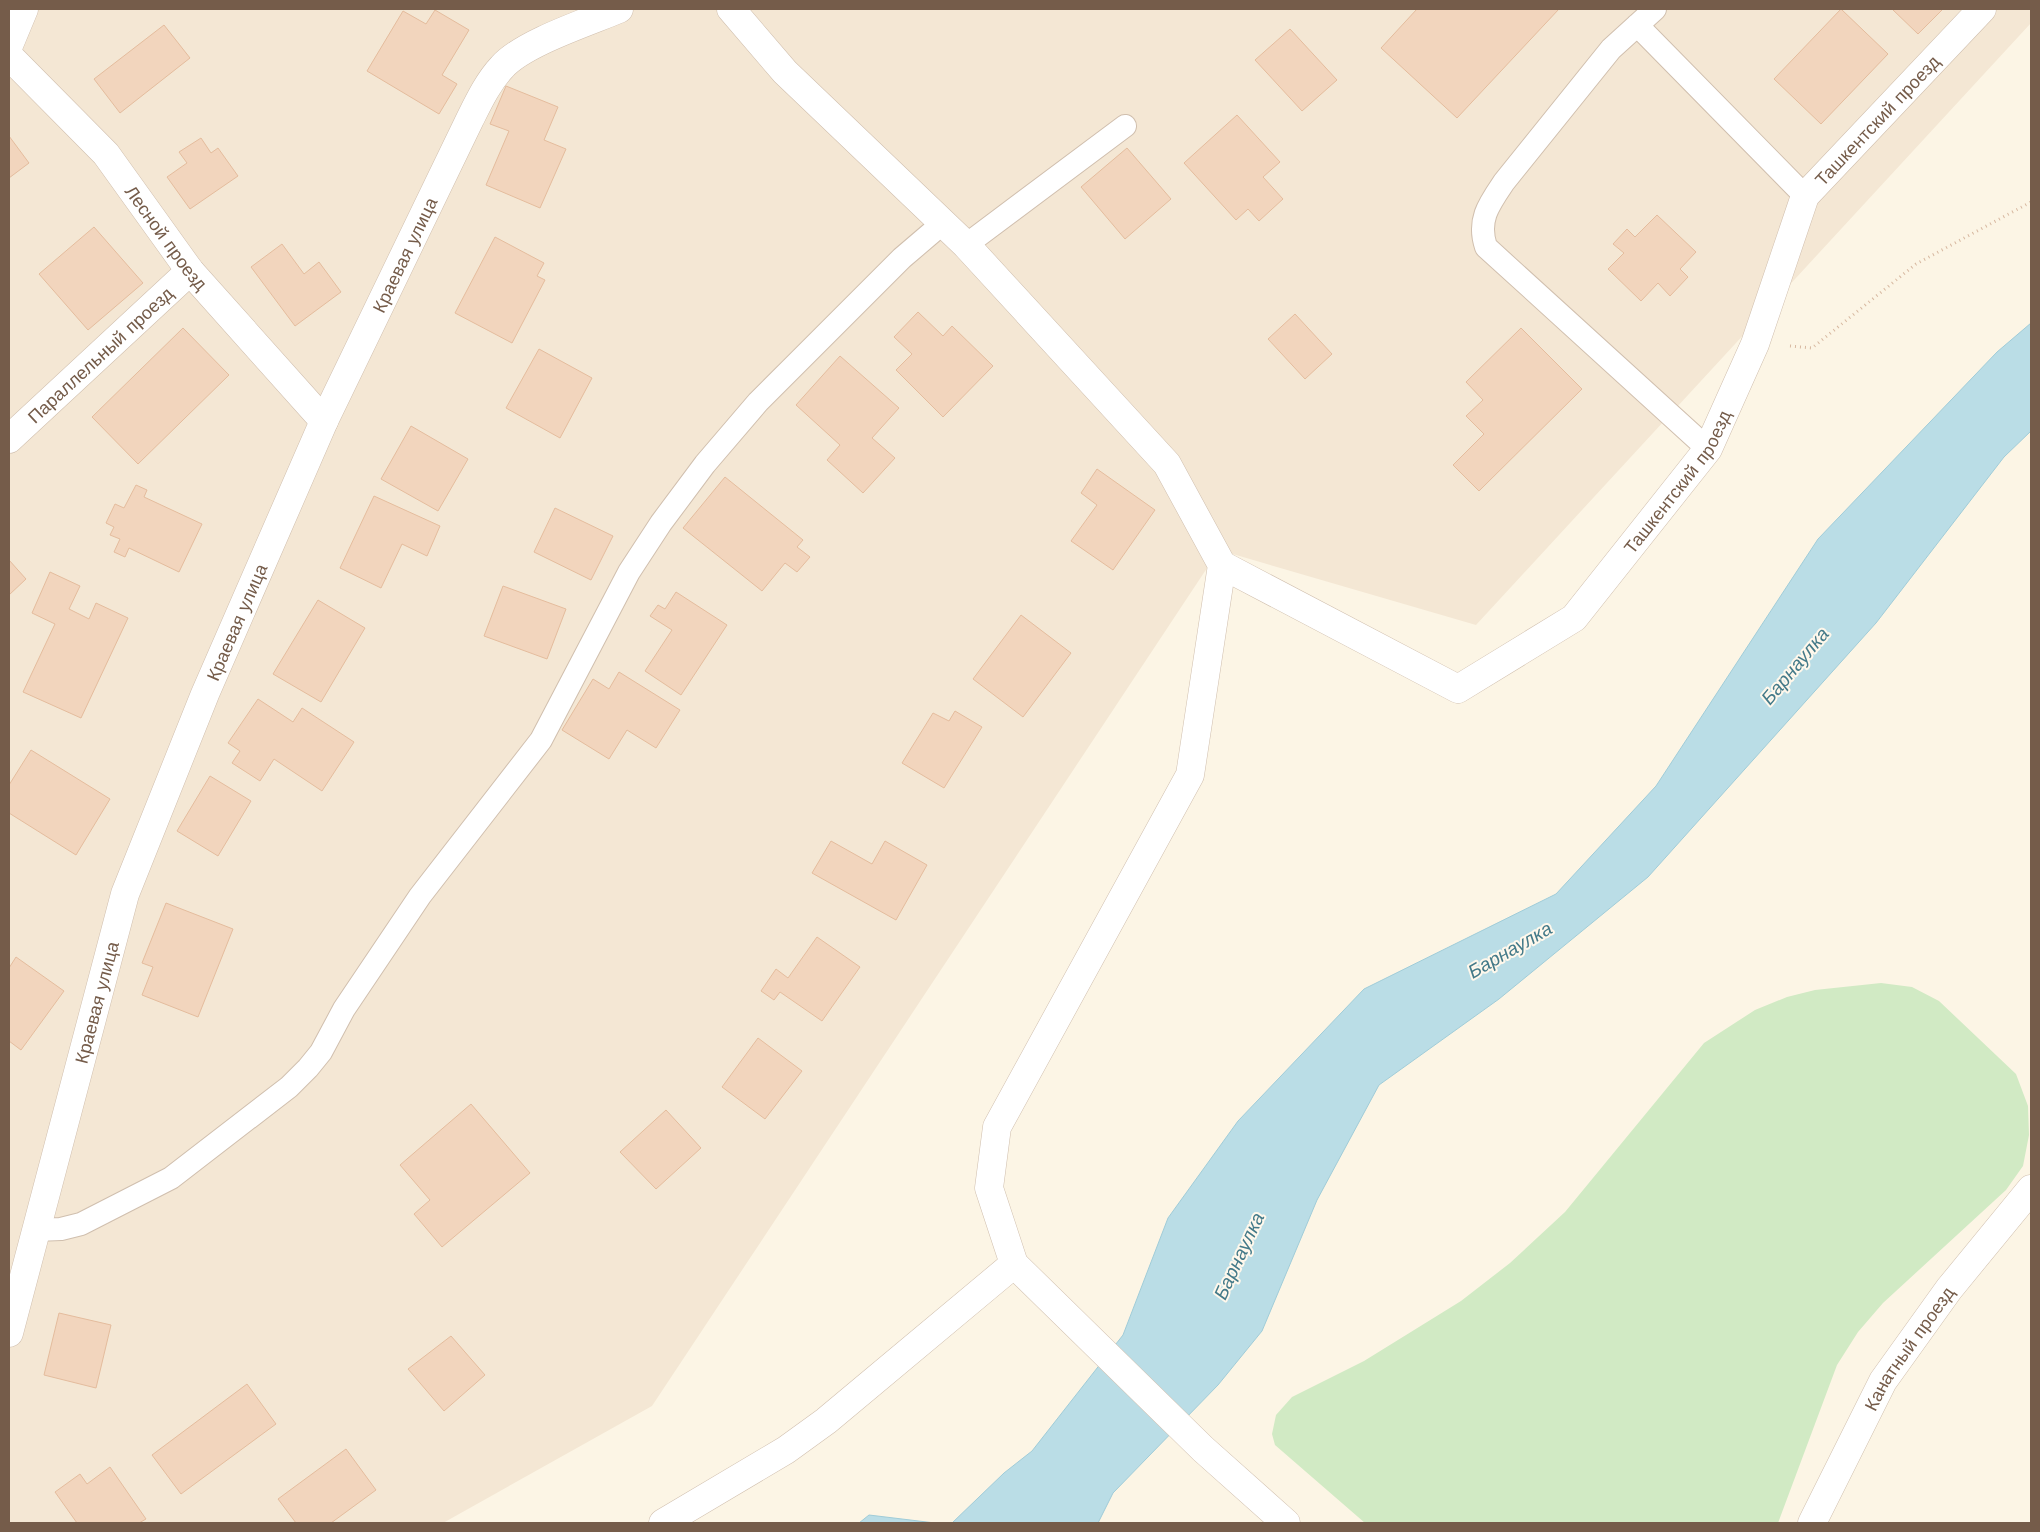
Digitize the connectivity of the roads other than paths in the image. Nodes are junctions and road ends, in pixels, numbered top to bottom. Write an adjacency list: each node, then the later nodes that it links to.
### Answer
1 (24, 9): 7 (street)
2 (619, 9): 14 (street, Краевая улица)
3 (731, 9): 11 (street)
4 (1655, 9): 6 (lane)
5 (1982, 9): 10 (street, Ташкентский проезд)
6 (1637, 25): 10 (lane); 16 (lane)
7 (9, 45)
8 (9, 56): 13 (street, Лесной проезд)
9 (1125, 126): 12 (lane)
10 (1805, 196): 16 (street, Ташкентский проезд)
11 (943, 223): 12 (street); 19 (lane)
12 (966, 245): 17 (street)
13 (190, 271): 14 (street, Лесной проезд); 15 (street, Параллельный проезд)
14 (324, 421): 19 (street, Краевая улица)
15 (9, 439)
16 (1708, 449): 17 (street, Ташкентский проезд)
17 (1222, 565): 20 (street)
18 (2031, 1190): 24 (street, Канатный проезд)
19 (36, 1230): 21 (street, Краевая улица)
20 (1014, 1264): 22 (street); 23 (street)
21 (9, 1333)
22 (662, 1523)
23 (1286, 1523)
24 (1812, 1523)

